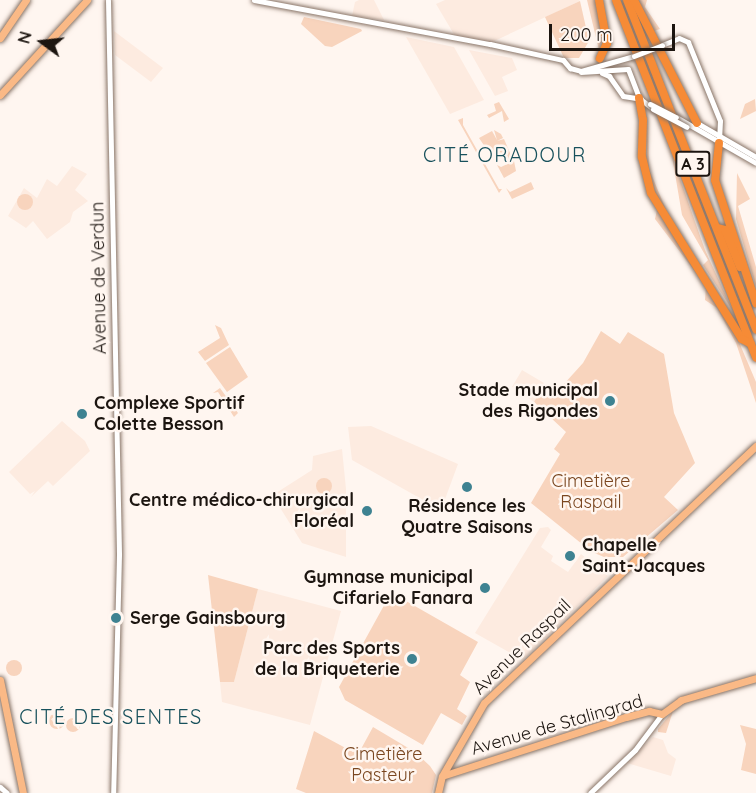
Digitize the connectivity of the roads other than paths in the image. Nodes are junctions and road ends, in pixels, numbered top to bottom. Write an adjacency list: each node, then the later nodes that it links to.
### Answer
1 (26, 0): 9 (main road)
2 (87, 0): 15 (main road)
3 (108, 0): 37 (street, Avenue de Verdun)
4 (254, 0): 11 (street)
5 (599, 0): 12 (highway)
6 (616, 0): 27 (highway, A 3)
7 (627, 0): 24 (highway, A 3)
8 (634, 0): 18 (highway)
9 (0, 38)
10 (631, 57): 12 (street); 13 (street); 21 (street, bridge)
11 (563, 60): 12 (street); 14 (street)
12 (602, 61)
13 (628, 69): 14 (street); 16 (street)
14 (601, 73): 16 (street)
15 (0, 95)
16 (639, 98): 17 (street); 27 (highway)
17 (652, 106): 19 (street, bridge); 19 (street, bridge)
18 (687, 108): 19 (street); 20 (highway)
19 (685, 123): 21 (street)
20 (697, 123): 21 (street)
21 (719, 140): 22 (street); 23 (street); 25 (highway)
22 (756, 157)
23 (756, 163)
24 (718, 228): 25 (highway); 26 (highway, A 3)
25 (755, 299)
26 (756, 330)
27 (751, 344): 28 (highway, A 3)
28 (756, 358)
29 (756, 447): 33 (main road, Avenue Raspail)
30 (756, 676): 32 (main road, Avenue de Stalingrad)
31 (0, 680): 36 (main road)
32 (662, 714): 33 (main road, Avenue de Stalingrad); 39 (street)
33 (442, 776): 38 (main road, Avenue Raspail)
34 (0, 787): 35 (street)
35 (7, 793)
36 (23, 793)
37 (112, 793)
38 (438, 793)
39 (590, 793)

